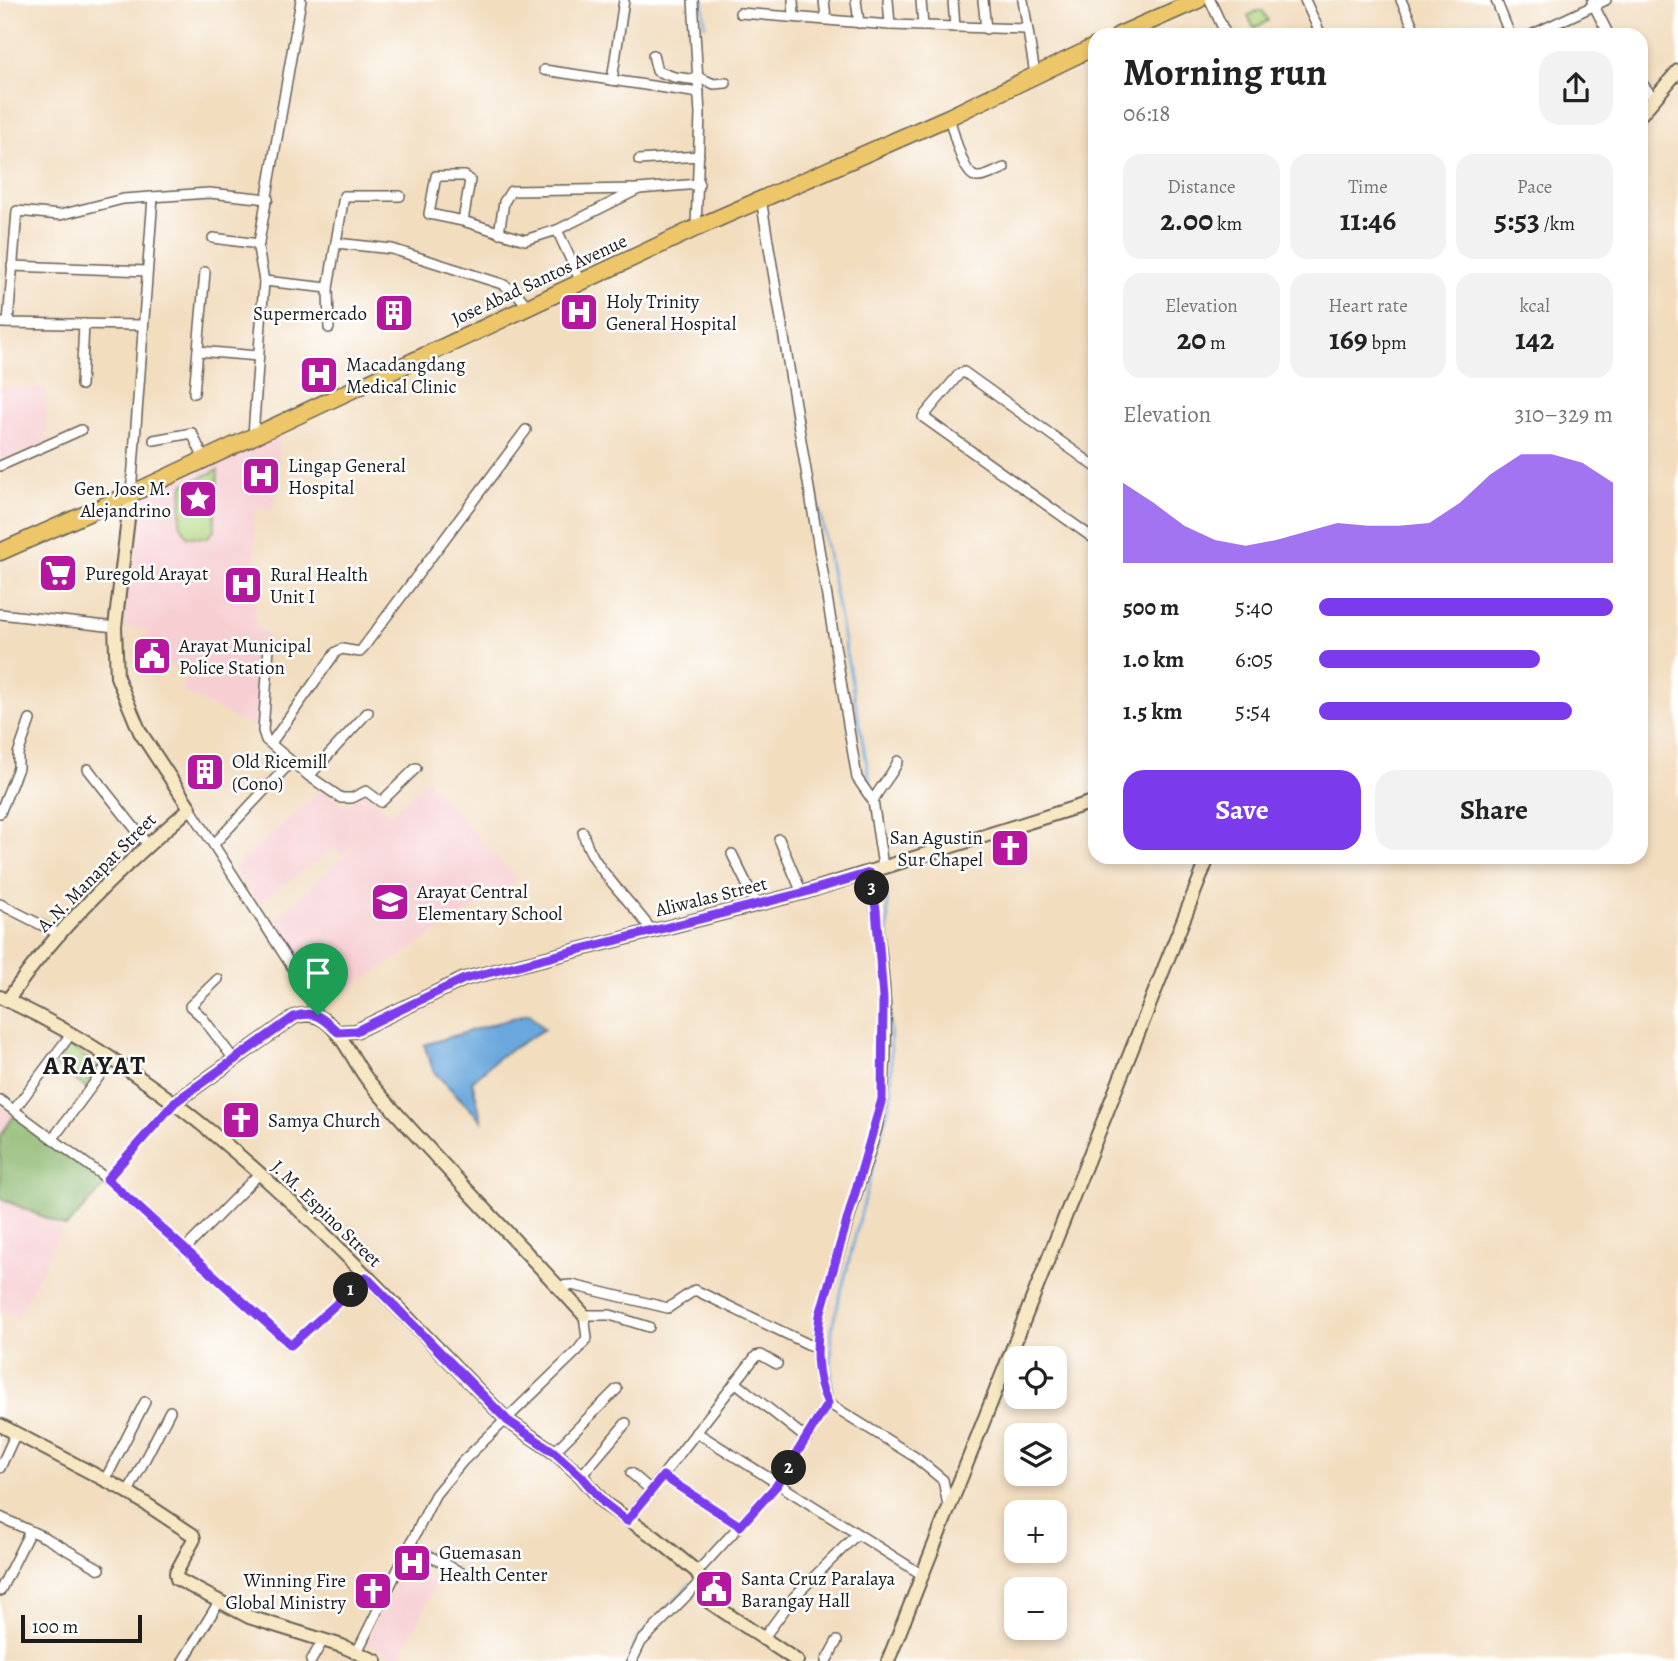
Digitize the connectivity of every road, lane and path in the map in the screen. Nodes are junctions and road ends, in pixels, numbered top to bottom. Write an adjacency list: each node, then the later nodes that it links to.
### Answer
1 (301, 0): 55 (street)
2 (624, 0): 41 (street)
3 (694, 0): 40 (street)
4 (793, 0): 20 (street)
5 (824, 0): 21 (street)
6 (856, 0): 22 (street)
7 (888, 0): 23 (street)
8 (921, 0): 24 (street)
9 (953, 0): 25 (street)
10 (984, 0): 33 (street)
11 (1023, 0): 34 (street)
12 (1198, 0): 26 (highway)
13 (1210, 0): 27 (street)
14 (1306, 0): 28 (street)
15 (1401, 0): 29 (street)
16 (1496, 0): 30 (street)
17 (1606, 0): 18 (street)
18 (1593, 3): 31 (street); 32 (street)
19 (740, 13): 20 (street)
20 (793, 16): 21 (street)
21 (827, 18): 22 (street)
22 (859, 23): 23 (street)
23 (890, 25): 24 (street)
24 (923, 26): 25 (street)
25 (955, 27): 33 (street)
26 (1139, 28)
27 (1223, 28)
28 (1318, 28)
29 (1414, 28)
30 (1507, 28)
31 (1545, 28)
32 (1606, 28)
33 (986, 29): 34 (street)
34 (1026, 29): 39 (street)
35 (1088, 50): 39 (highway, Jose Abad Santos Avenue)
36 (653, 55): 40 (street)
37 (544, 69): 41 (street)
38 (1678, 71): 45 (street)
39 (1035, 74): 47 (highway, Jose Abad Santos Avenue)
40 (698, 79): 42 (street); 44 (street)
41 (612, 80): 44 (street)
42 (726, 83)
43 (1648, 91): 45 (street)
44 (699, 93): 48 (street)
45 (1654, 99): 46 (street)
46 (1648, 106)
47 (949, 117): 50 (street); 56 (highway, Jose Abad Santos Avenue)
48 (699, 156): 49 (street); 51 (street)
49 (639, 160)
50 (1004, 168)
51 (699, 184): 52 (street); 58 (street)
52 (639, 188): 59 (street); 60 (street)
53 (400, 196): 62 (street)
54 (153, 197): 55 (street); 64 (street); 65 (street)
55 (268, 199): 63 (street)
56 (761, 200): 58 (highway, Jose Abad Santos Avenue); 100 (street)
57 (463, 221): 57 (street); 60 (street)
58 (696, 228): 68 (highway, Jose Abad Santos Avenue)
59 (557, 230): 60 (street); 68 (street)
60 (499, 233)
61 (213, 238): 63 (street)
62 (337, 243): 69 (street); 70 (street)
63 (259, 244): 67 (street)
64 (12, 266): 65 (street); 71 (street)
65 (147, 271): 73 (street)
66 (205, 272): 75 (street)
67 (264, 281): 69 (street); 76 (street)
68 (582, 284): 70 (highway, Jose Abad Santos Avenue)
69 (328, 288): 74 (street)
70 (529, 308): 81 (highway, Jose Abad Santos Avenue)
71 (4, 323): 72 (street)
72 (84, 324): 73 (street); 77 (street)
73 (142, 325): 86 (street)
74 (329, 328)
75 (198, 351): 76 (street); 78 (street)
76 (258, 356): 81 (street)
77 (81, 385)
78 (194, 393)
79 (81, 430): 85 (street)
80 (526, 430): 94 (street)
81 (253, 436): 83 (highway, Jose Abad Santos Avenue)
82 (154, 440): 83 (street)
83 (204, 459): 86 (highway, Jose Abad Santos Avenue)
84 (1088, 461): 87 (street)
85 (0, 466)
86 (131, 494): 88 (highway, Jose Abad Santos Avenue); 90 (street)
87 (1088, 535)
88 (0, 552)
89 (0, 614): 90 (street)
90 (115, 628): 102 (street)
91 (269, 647): 94 (street)
92 (368, 712): 99 (street)
93 (30, 720): 103 (street)
94 (271, 743): 96 (street)
95 (898, 761): 100 (street)
96 (291, 762): 99 (street); 106 (street)
97 (416, 768): 99 (street)
98 (88, 769): 107 (street)
99 (309, 776)
100 (873, 801): 110 (street)
101 (1088, 804): 110 (street, Aliwalas Street)
102 (190, 808): 106 (street); 107 (street, A.N. Manapat Street)
103 (0, 813)
104 (583, 832): 115 (street)
105 (779, 839): 112 (street)
106 (214, 844): 119 (street)
107 (148, 845): 116 (street, A.N. Manapat Street)
108 (732, 853): 114 (street)
109 (1206, 864): 157 (street)
110 (883, 866): 111 (street, Aliwalas Street)
111 (869, 873): 112 (street, Aliwalas Street); 135 (street)
112 (802, 893): 114 (street, Aliwalas Street)
113 (0, 904): 116 (street)
114 (757, 905): 115 (street, Aliwalas Street)
115 (652, 931): 120 (street, Aliwalas Street)
116 (61, 935): 118 (street, A.N. Manapat Street)
117 (218, 979): 122 (street)
118 (4, 998): 121 (street, J. M. Espino Street)
119 (318, 1015): 120 (street); 122 (street)
120 (338, 1032): 132 (street)
121 (71, 1034): 123 (street, J. M. Espino Street); 126 (street)
122 (233, 1058): 125 (street)
123 (112, 1059): 125 (street, J. M. Espino Street); 127 (street)
124 (0, 1100): 126 (street)
125 (175, 1102): 128 (street, J. M. Espino Street); 129 (street)
126 (14, 1110): 127 (street)
127 (54, 1137): 129 (street)
128 (259, 1174): 130 (street); 131 (street, J. M. Espino Street)
129 (107, 1179): 130 (street)
130 (184, 1250): 131 (street)
131 (366, 1277): 142 (street, J. M. Espino Street)
132 (558, 1286): 133 (street); 135 (street)
133 (584, 1315): 134 (street); 142 (street)
134 (649, 1327)
135 (816, 1348): 140 (street)
136 (777, 1364): 137 (street)
137 (735, 1382): 145 (street); 147 (street)
138 (617, 1389): 148 (street)
139 (145, 1402): 153 (street)
140 (828, 1403): 147 (street); 157 (street)
141 (170, 1411): 156 (street)
142 (508, 1421): 148 (street, J. M. Espino Street); 163 (street)
143 (626, 1423): 151 (street)
144 (0, 1425): 146 (street)
145 (696, 1432): 152 (street); 154 (street)
146 (16, 1433): 149 (street); 153 (street)
147 (807, 1439): 154 (street)
148 (554, 1452): 151 (street, J. M. Espino Street)
149 (0, 1468)
150 (631, 1473): 155 (street)
151 (581, 1476): 159 (street, J. M. Espino Street)
152 (663, 1476): 155 (street); 160 (street)
153 (105, 1479): 156 (street)
154 (777, 1485): 160 (street); 162 (street)
155 (652, 1491): 159 (street)
156 (128, 1492): 169 (street)
157 (948, 1507): 166 (street)
158 (0, 1517): 161 (street)
159 (627, 1521): 167 (street, J. M. Espino Street)
160 (740, 1526): 167 (street)
161 (30, 1531): 164 (street); 168 (street)
162 (856, 1535): 166 (street); 171 (street)
163 (410, 1546): 165 (street); 173 (street)
164 (100, 1569)
165 (464, 1574)
166 (921, 1574): 180 (street)
167 (698, 1578): 171 (street, J. M. Espino Street); 177 (street)
168 (0, 1591)
169 (219, 1602): 170 (street); 174 (street)
170 (323, 1640): 173 (street); 175 (street)
171 (762, 1640): 178 (street, J. M. Espino Street)
172 (837, 1641): 179 (street)
173 (357, 1652): 176 (street)
174 (183, 1661)
175 (311, 1661)
176 (376, 1661)
177 (632, 1661)
178 (797, 1661)
179 (826, 1661)
180 (888, 1661)

